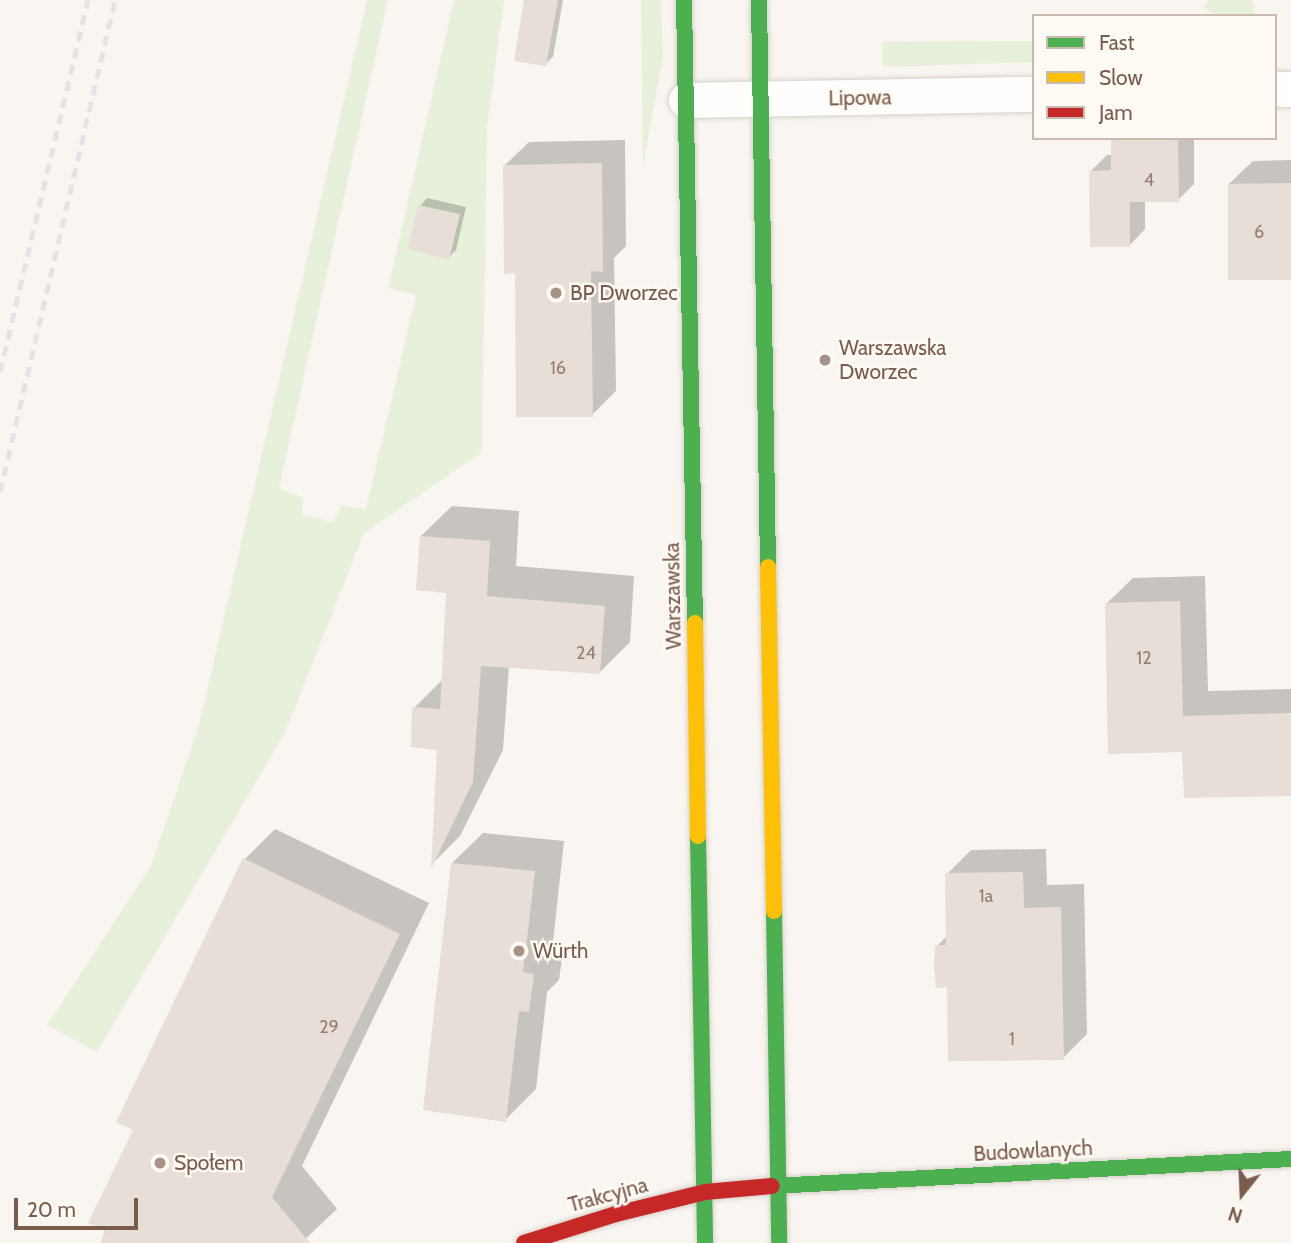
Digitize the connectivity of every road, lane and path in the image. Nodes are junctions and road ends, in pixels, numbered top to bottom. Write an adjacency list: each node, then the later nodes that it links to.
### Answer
1 (684, 0): 4 (main road, Warszawska)
2 (759, 0): 5 (main road)
3 (1032, 94): 5 (street, Lipowa)
4 (686, 100): 5 (street, Lipowa); 8 (main road, Warszawska)
5 (759, 100): 7 (main road)
6 (1291, 1159): 7 (main road, Budowlanych)
7 (778, 1185): 8 (main road); 11 (main road)
8 (705, 1192): 9 (main road, Trakcyjna); 10 (main road, Warszawska)
9 (524, 1243)
10 (705, 1243)
11 (779, 1243)

